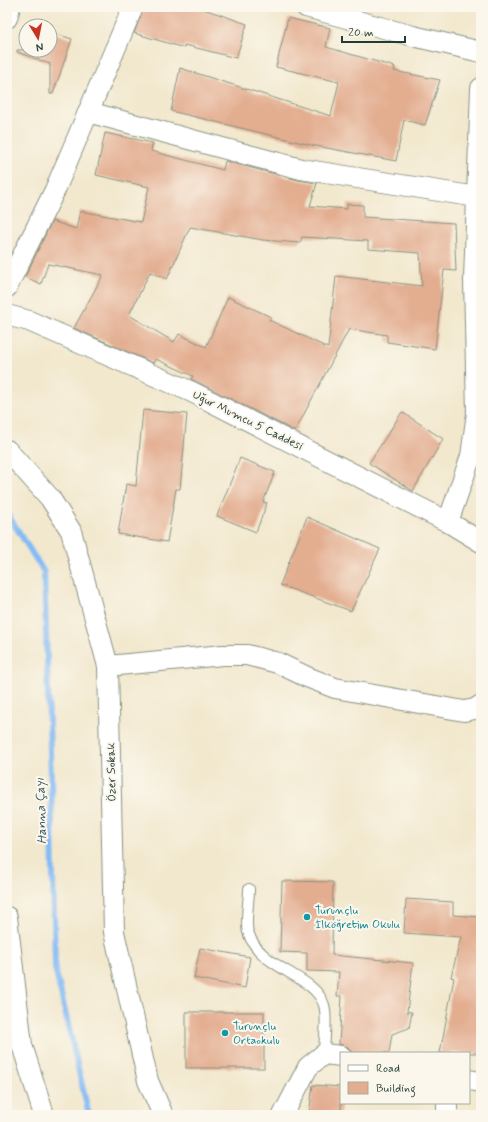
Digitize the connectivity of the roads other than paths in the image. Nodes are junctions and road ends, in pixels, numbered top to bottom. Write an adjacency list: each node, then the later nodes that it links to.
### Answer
1 (10, 7): 4 (street)
2 (132, 7): 7 (street)
3 (306, 7): 5 (street)
4 (7, 18)
5 (481, 52)
6 (481, 88): 8 (street)
7 (88, 112): 9 (street); 10 (street)
8 (480, 156): 9 (street)
9 (477, 197): 14 (street)
10 (15, 252): 11 (street)
11 (7, 287)
12 (7, 315): 14 (street, Uğur Mumcu 5 Caddesi)
13 (7, 450): 16 (street, Özer Sokak)
14 (448, 522): 15 (street, Uğur Mumcu 5 Caddesi)
15 (481, 542)
16 (108, 666): 17 (street); 25 (street, Özer Sokak)
17 (481, 705)
18 (249, 889): 20 (lane)
19 (7, 917): 24 (street)
20 (332, 1055): 26 (street)
21 (470, 1080): 22 (street)
22 (481, 1082)
23 (447, 1104): 27 (street)
24 (44, 1115)
25 (163, 1115)
26 (283, 1115)
27 (447, 1115)

